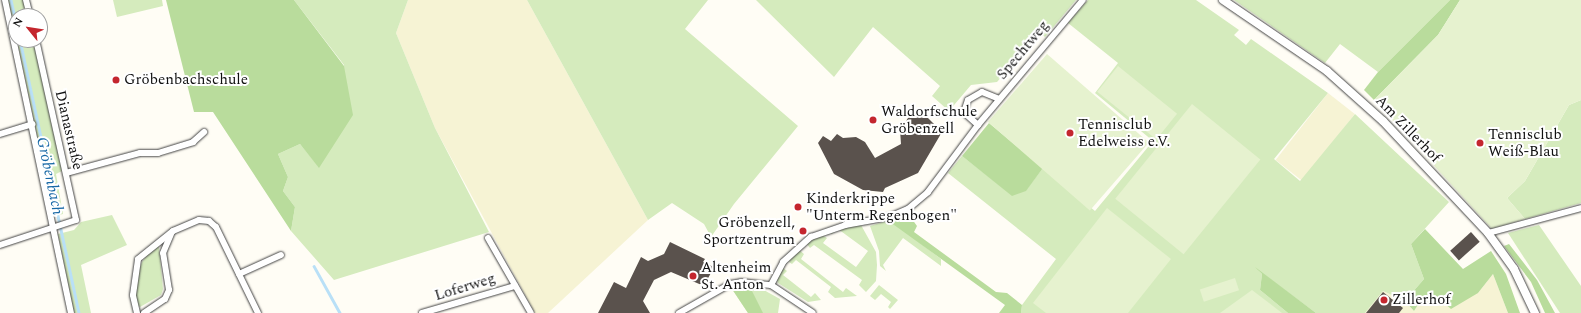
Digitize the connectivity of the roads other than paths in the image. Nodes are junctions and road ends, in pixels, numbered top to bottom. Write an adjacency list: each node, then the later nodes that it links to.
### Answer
1 (5, 0): 6 (street)
2 (1083, 0): 5 (street, Spechtweg)
3 (1223, 0): 14 (street, Am Zillerhof)
4 (38, 48): 10 (street, Dianastraße)
5 (999, 99): 7 (street, Spechtweg); 7 (street, Spechtweg)
6 (32, 124): 9 (street); 12 (street)
7 (978, 125): 19 (street, Spechtweg)
8 (204, 132): 10 (street)
9 (0, 134)
10 (66, 173): 12 (street, Dianastraße)
11 (1581, 208): 14 (street)
12 (55, 226): 16 (street); 21 (street)
13 (173, 232): 18 (street); 22 (street); 23 (street)
14 (1488, 233): 29 (street, Am Zillerhof)
15 (488, 238): 20 (street)
16 (0, 245)
17 (281, 255): 18 (street)
18 (240, 274): 24 (street)
19 (771, 285): 27 (street); 28 (street)
20 (515, 286): 25 (street, Loferweg); 26 (street)
21 (71, 313)
22 (137, 313)
23 (144, 313)
24 (258, 313)
25 (422, 313)
26 (531, 313)
27 (679, 313)
28 (813, 313)
29 (1535, 313)

